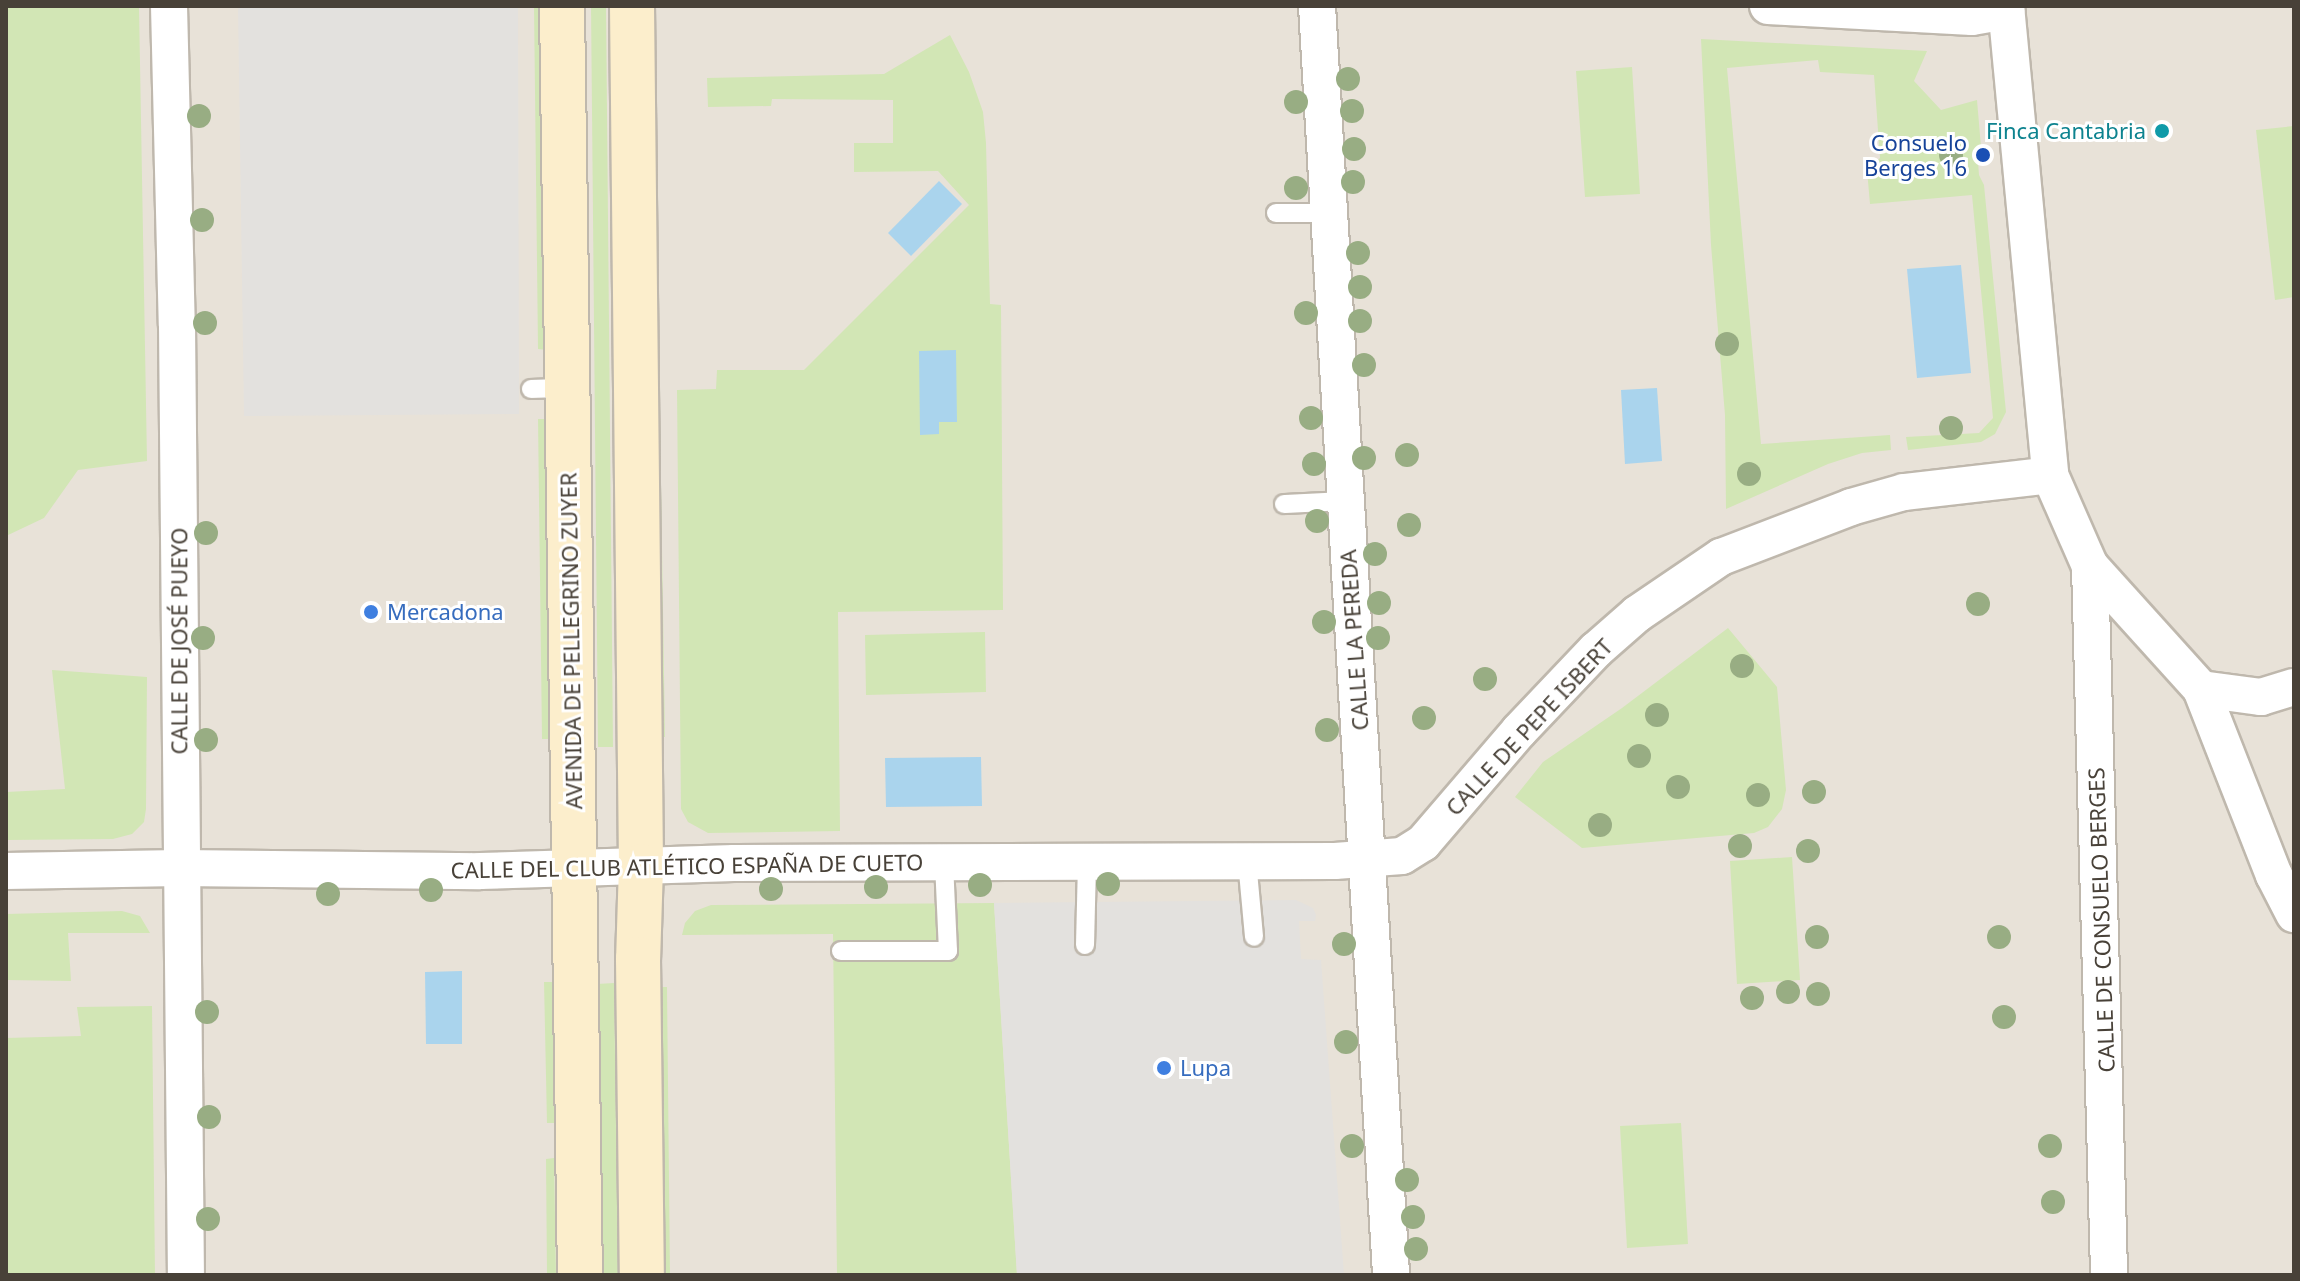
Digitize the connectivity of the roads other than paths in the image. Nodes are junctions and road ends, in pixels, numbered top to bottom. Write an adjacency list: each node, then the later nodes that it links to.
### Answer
1 (169, 6): 20 (street, CALLE DE JOSÉ PUEYO)
2 (562, 6): 21 (main road, AVENIDA DE PELLEGRINO ZUYER)
3 (632, 6): 19 (main road)
4 (1768, 6): 5 (street)
5 (2006, 9): 9 (street, CALLE DE CONSUELO BERGES)
6 (1310, 13): 8 (street, CALLE LA PEREDA)
7 (1276, 213): 8 (lane)
8 (1328, 213): 10 (street, CALLE LA PEREDA)
9 (2050, 475): 12 (street, CALLE DE CONSUELO BERGES); 15 (street, CALLE DE PEPE ISBERT)
10 (1346, 501): 11 (lane); 15 (street, CALLE LA PEREDA)
11 (1284, 504)
12 (2090, 566): 14 (street, CALLE DE CONSUELO BERGES); 31 (street, CALLE DE CONSUELO BERGES)
13 (2294, 687): 14 (street)
14 (2201, 689): 23 (street, CALLE DE CONSUELO BERGES)
15 (1368, 859): 16 (street, CALLE DEL CLUB ATLÉTICO ESPAÑA DE CUETO); 30 (street, CALLE LA PEREDA)
16 (1247, 861): 18 (street, CALLE DEL CLUB ATLÉTICO ESPAÑA DE CUETO); 24 (lane)
17 (944, 862): 18 (street, CALLE DEL CLUB ATLÉTICO ESPAÑA DE CUETO); 19 (street, CALLE DEL CLUB ATLÉTICO ESPAÑA DE CUETO); 26 (lane)
18 (1087, 862): 25 (lane)
19 (641, 866): 21 (street, CALLE DEL CLUB ATLÉTICO ESPAÑA DE CUETO); 29 (main road)
20 (180, 868): 21 (street, CALLE DEL CLUB ATLÉTICO ESPAÑA DE CUETO); 22 (street, CALLE DEL CLUB ATLÉTICO ESPAÑA DE CUETO); 27 (street, CALLE DE JOSÉ PUEYO)
21 (573, 869): 28 (main road, AVENIDA DE PELLEGRINO ZUYER)
22 (6, 871)
23 (2294, 914)
24 (1254, 937)
25 (1085, 945)
26 (841, 951)
27 (186, 1275)
28 (580, 1275)
29 (642, 1275)
30 (1391, 1275)
31 (2109, 1275)

